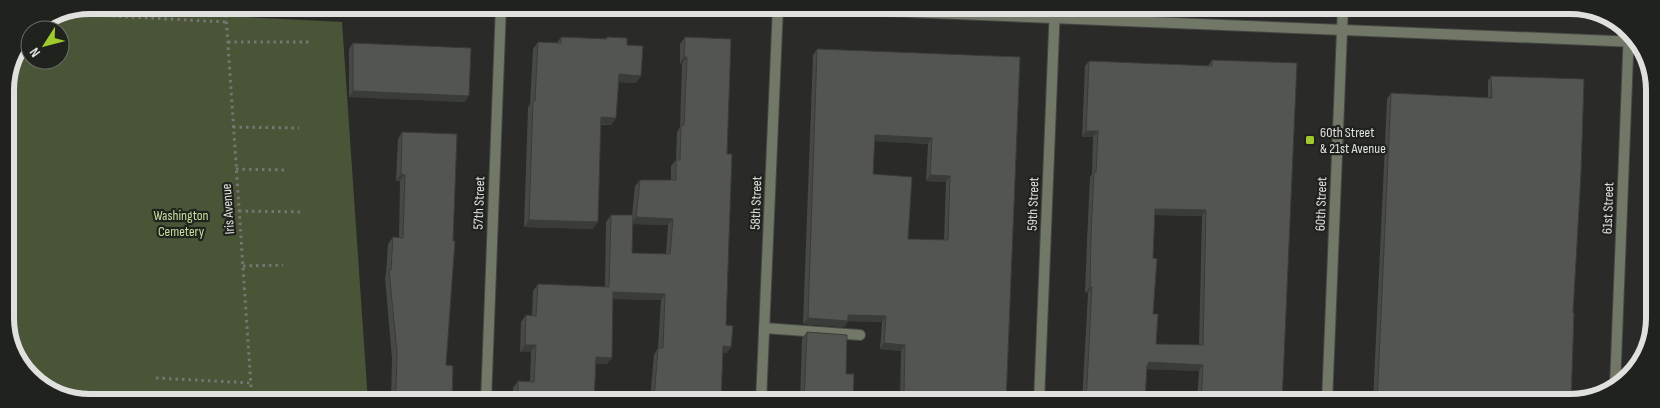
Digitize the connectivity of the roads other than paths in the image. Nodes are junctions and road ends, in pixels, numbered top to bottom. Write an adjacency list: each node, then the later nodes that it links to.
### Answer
1 (501, 14): 12 (street, 57th Street)
2 (778, 14): 9 (street, 58th Street)
3 (1055, 14): 14 (street, 59th Street)
4 (1087, 14): 6 (street)
5 (1343, 14): 6 (street, 60th Street)
6 (1342, 30): 7 (street); 15 (street, 60th Street)
7 (1629, 42)
8 (1633, 47): 11 (street, 61st Street)
9 (764, 328): 10 (street); 13 (street, 58th Street)
10 (860, 335)
11 (1614, 379)
12 (486, 394)
13 (761, 394)
14 (1039, 394)
15 (1327, 394)

